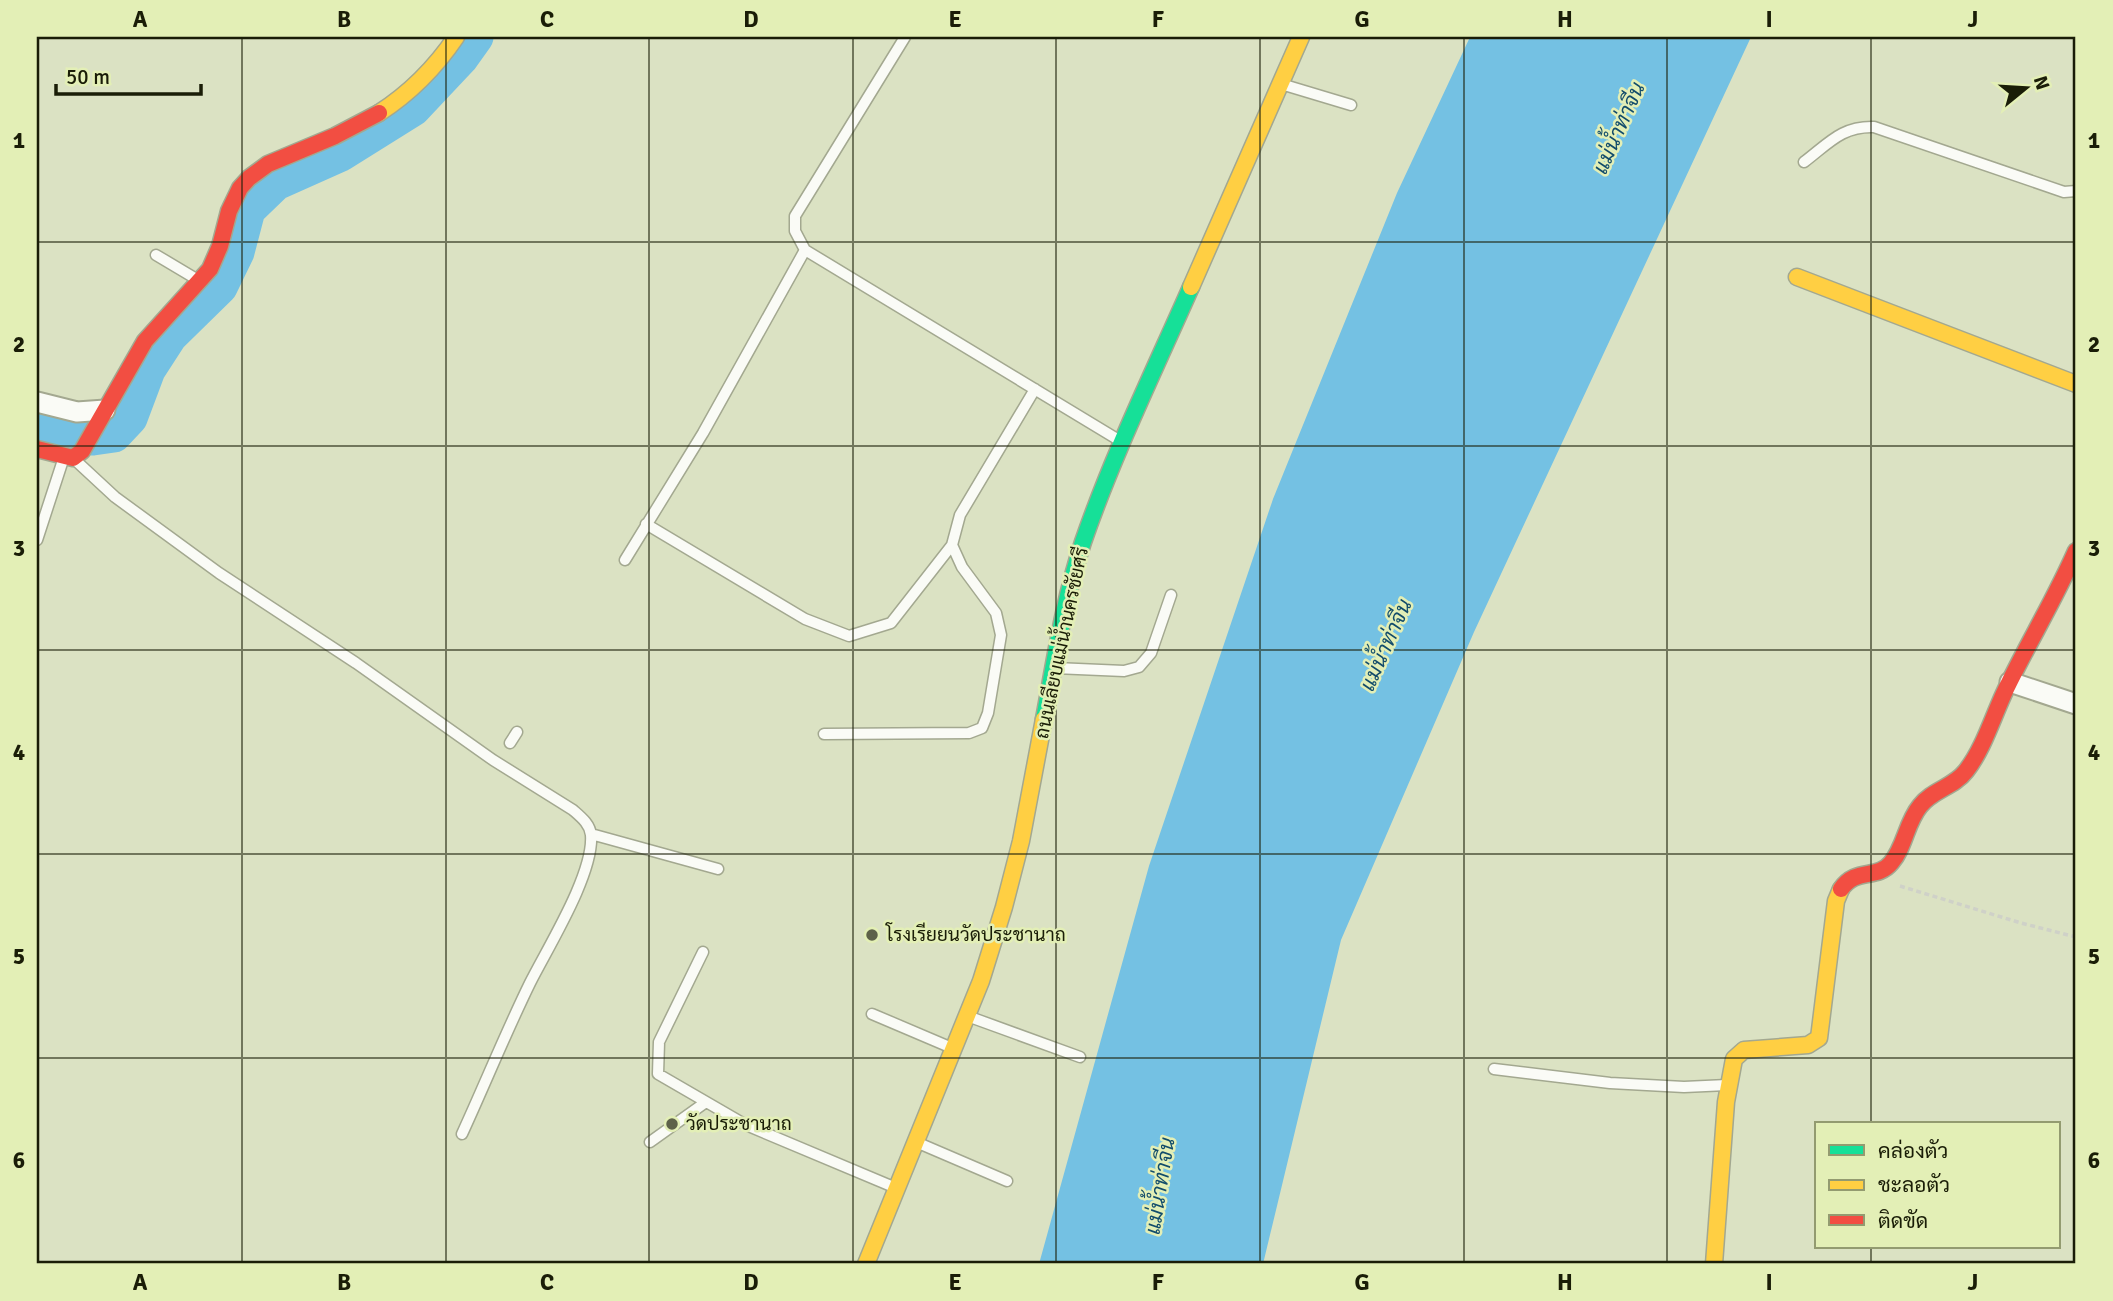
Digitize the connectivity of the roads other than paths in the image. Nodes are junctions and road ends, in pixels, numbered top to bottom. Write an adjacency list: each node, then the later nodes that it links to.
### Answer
1 (456, 37): 11 (street)
2 (905, 37): 8 (lane)
3 (1301, 37): 4 (street, ถนนเลียบแม่น้ำนครชัยศรี)
4 (1281, 84): 5 (lane); 16 (street, ถนนเลียบแม่น้ำนครชัยศรี)
5 (1351, 104)
6 (1804, 162): 7 (lane)
7 (2076, 191)
8 (805, 250): 13 (lane); 19 (lane)
9 (156, 255): 11 (lane)
10 (1797, 276): 12 (street)
11 (200, 281): 15 (street)
12 (2076, 384)
13 (1035, 389): 16 (lane); 21 (lane)
14 (37, 402): 15 (street)
15 (103, 413): 18 (street)
16 (1123, 442): 25 (street, ถนนเลียบแม่น้ำนครชัยศรี)
17 (37, 449): 18 (street)
18 (73, 455): 20 (lane); 31 (lane)
19 (646, 524): 21 (lane); 23 (lane)
20 (37, 540)
21 (952, 545): 29 (lane)
22 (2076, 551): 26 (street)
23 (625, 560)
24 (1171, 595): 25 (lane)
25 (1053, 668): 35 (street, ถนนเลียบแม่น้ำนครชัยศรี)
26 (2010, 682): 27 (street); 39 (street)
27 (2076, 704)
28 (517, 732): 30 (lane)
29 (824, 733)
30 (510, 743)
31 (591, 834): 32 (lane); 41 (lane)
32 (718, 869)
33 (703, 952): 40 (lane)
34 (872, 1014): 36 (lane)
35 (967, 1016): 36 (street, ถนนเลียบแม่น้ำนครชัยศรี); 37 (lane)
36 (953, 1048): 43 (street, ถนนเลียบแม่น้ำนครชัยศรี)
37 (1080, 1057)
38 (1494, 1069): 39 (lane)
39 (1729, 1085): 46 (street)
40 (706, 1102): 42 (lane); 45 (lane)
41 (462, 1134)
42 (649, 1142)
43 (916, 1142): 44 (lane); 45 (street, ถนนเลียบแม่น้ำนครชัยศรี)
44 (1007, 1181)
45 (897, 1189): 47 (street, ถนนเลียบแม่น้ำนครชัยศรี)
46 (1716, 1253)
47 (866, 1264)

